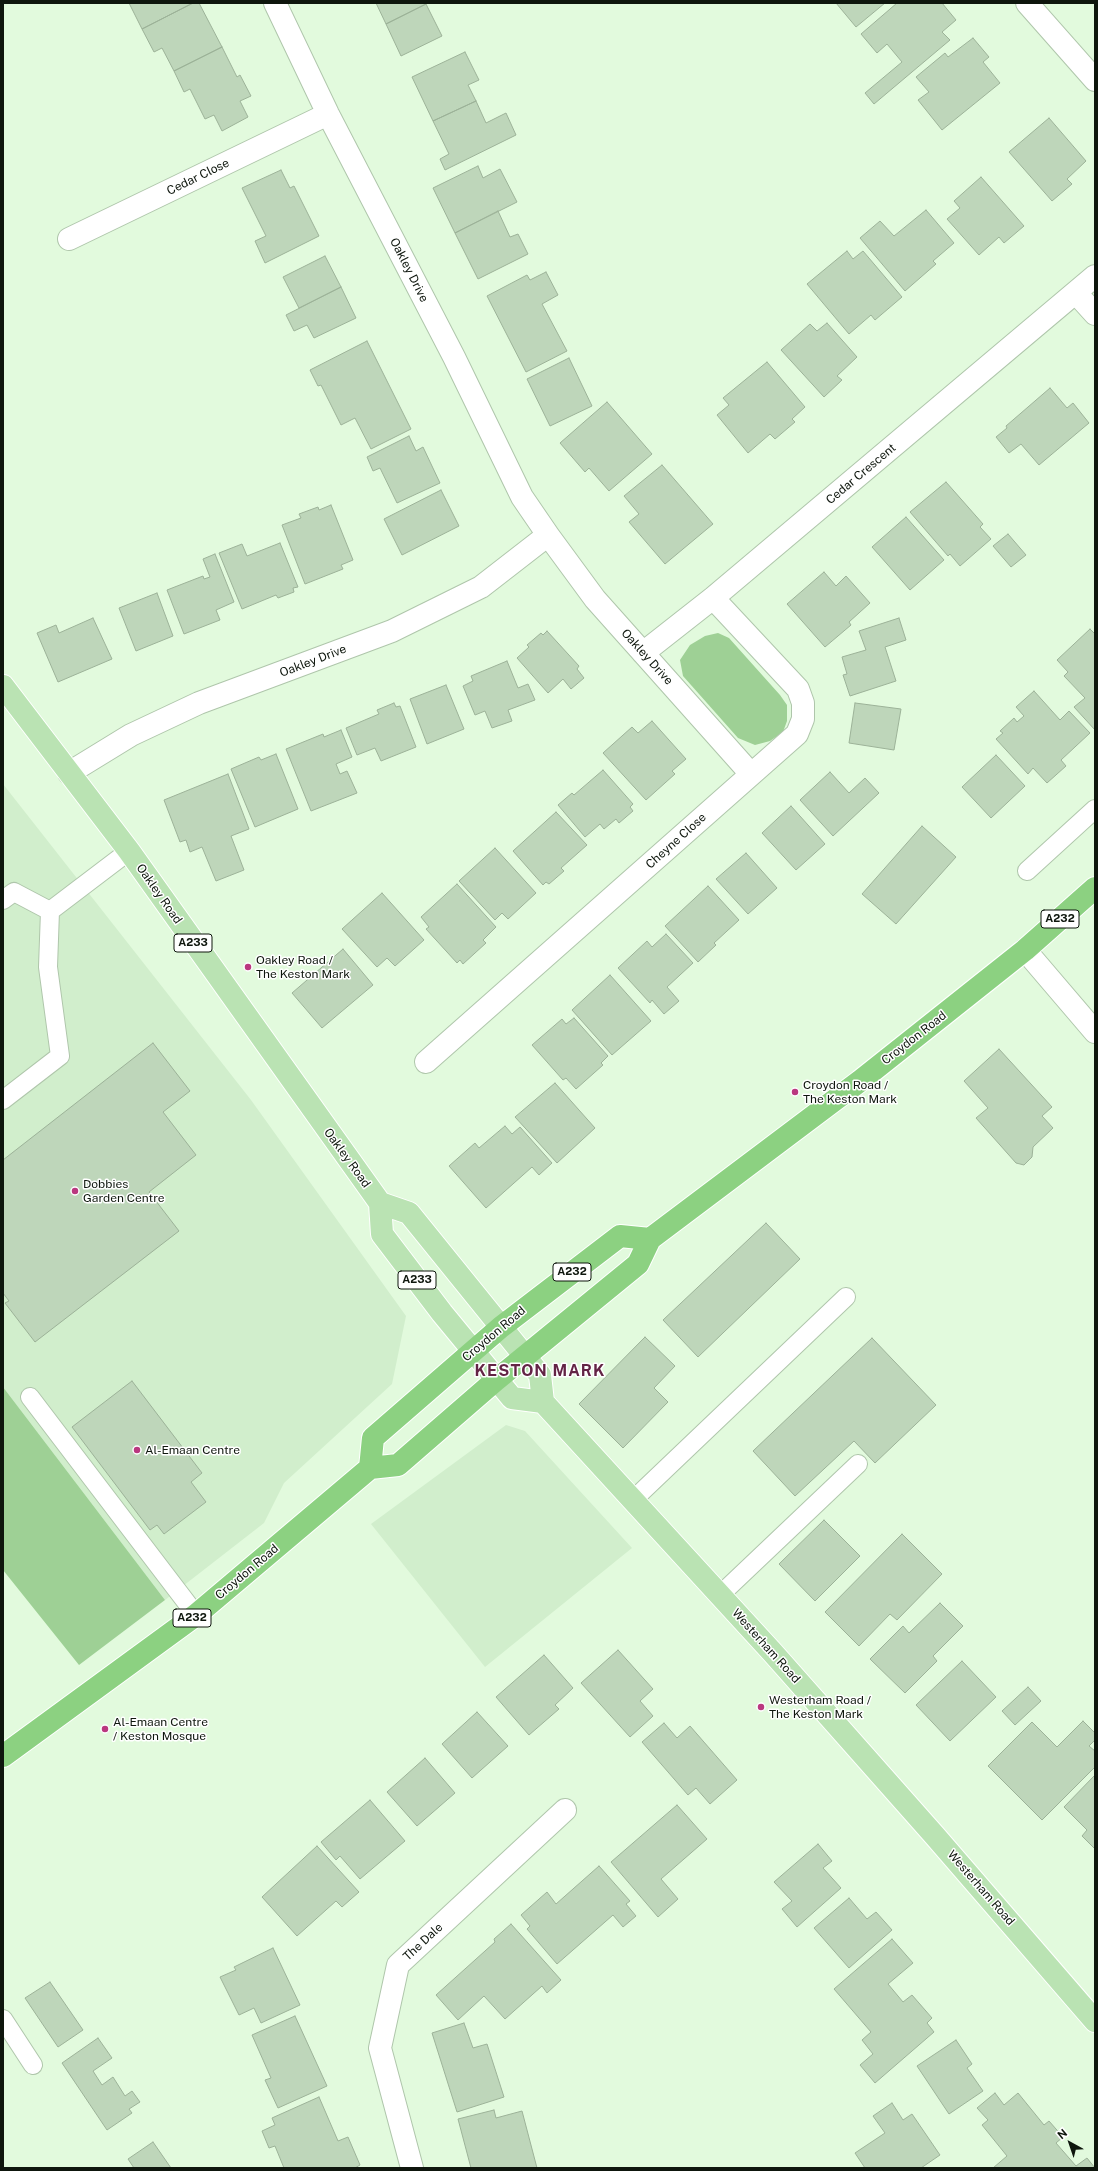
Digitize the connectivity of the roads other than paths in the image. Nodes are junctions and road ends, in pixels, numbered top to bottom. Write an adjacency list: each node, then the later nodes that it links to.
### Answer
1 (275, 3): 4 (street, Oakley Drive)
2 (1027, 3): 3 (street)
3 (1095, 80)
4 (328, 114): 5 (street, Cedar Close); 9 (street, Oakley Drive)
5 (69, 239)
6 (1095, 276): 7 (street, Cedar Crescent)
7 (1076, 293): 8 (street); 10 (street, Cedar Crescent)
8 (1095, 314)
9 (548, 535): 11 (street, Oakley Drive); 13 (street, Oakley Drive)
10 (713, 598): 11 (street, Cedar Crescent); 14 (street, Cheyne Close)
11 (642, 653): 14 (street, Oakley Drive)
12 (3, 686): 13 (main road, Oakley Road / A233)
13 (69, 773): 16 (main road, Oakley Road / A233)
14 (751, 774): 23 (street, Cheyne Close)
15 (1095, 810): 17 (lane)
16 (129, 851): 20 (lane); 25 (main road, Oakley Road / A233)
17 (1027, 871)
18 (1095, 888): 21 (highway, Croydon Road / A232)
19 (3, 900): 20 (lane)
20 (50, 911): 24 (lane)
21 (1025, 950): 22 (street); 26 (highway, Croydon Road / A232)
22 (1095, 1032)
23 (426, 1062)
24 (3, 1100)
25 (380, 1203): 28 (main road, A233); 29 (main road, A233)
26 (650, 1239): 28 (highway, Croydon Road / A232); 30 (highway, Croydon Road / A232)
27 (846, 1297): 36 (lane)
28 (501, 1327): 29 (highway, Croydon Road / A232); 30 (main road, A233)
29 (472, 1351): 31 (main road, A233); 35 (highway, Croydon Road / A232)
30 (525, 1356): 31 (highway, Croydon Road / A232); 33 (main road, A233)
31 (496, 1380): 33 (main road, A233); 35 (highway, Croydon Road / A232)
32 (30, 1397): 38 (lane)
33 (543, 1402): 36 (main road, Westerham Road)
34 (858, 1464): 37 (lane)
35 (370, 1468): 38 (highway, Croydon Road / A232)
36 (633, 1500): 37 (main road, Westerham Road)
37 (720, 1595): 42 (main road, Westerham Road)
38 (196, 1616): 39 (highway, Croydon Road / A232)
39 (3, 1756)
40 (565, 1810): 44 (street, The Dale)
41 (3, 2019): 43 (lane)
42 (1095, 2020)
43 (33, 2065)
44 (412, 2168)

